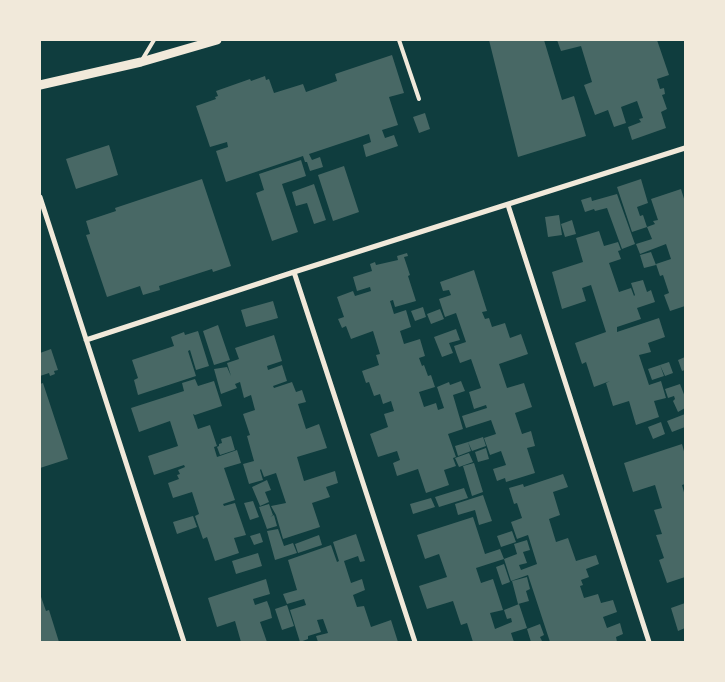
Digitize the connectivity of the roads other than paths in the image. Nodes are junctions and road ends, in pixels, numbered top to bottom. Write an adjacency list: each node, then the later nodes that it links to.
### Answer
1 (154, 40): 4 (lane)
2 (217, 40): 4 (street)
3 (398, 40): 6 (lane)
4 (141, 62): 5 (street)
5 (40, 85)
6 (419, 99)
7 (685, 148): 9 (street)
8 (40, 197): 11 (street)
9 (508, 205): 10 (street); 14 (street)
10 (294, 272): 11 (street); 13 (street)
11 (86, 340): 12 (street)
12 (184, 642)
13 (416, 642)
14 (648, 642)

